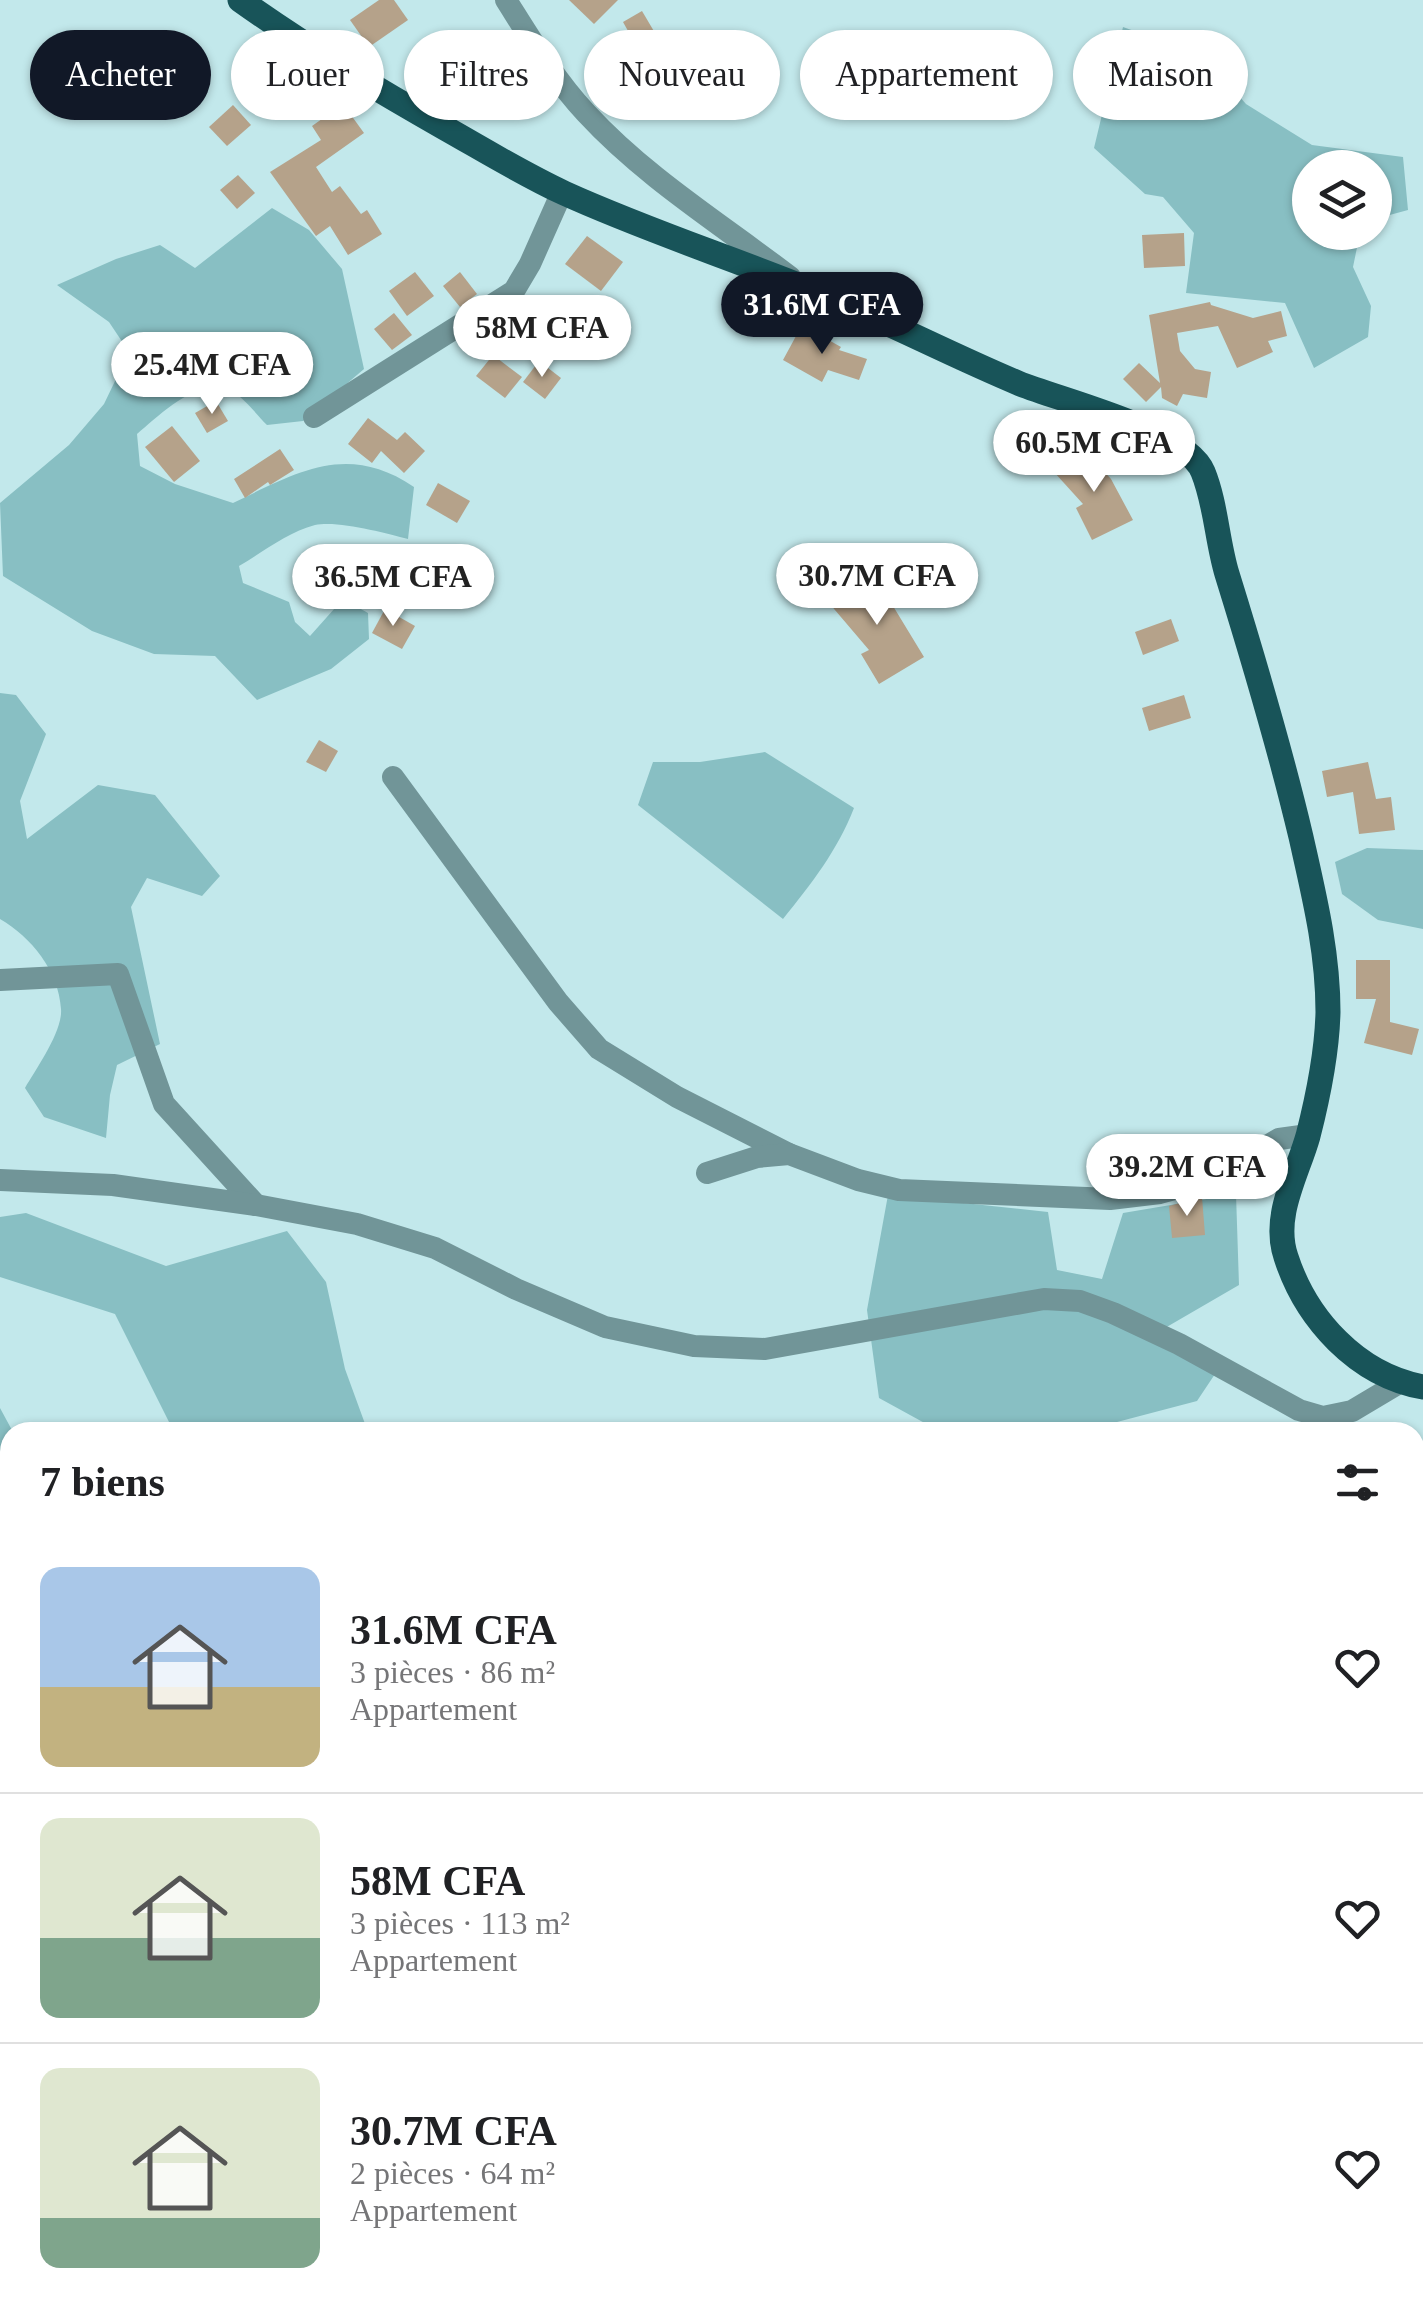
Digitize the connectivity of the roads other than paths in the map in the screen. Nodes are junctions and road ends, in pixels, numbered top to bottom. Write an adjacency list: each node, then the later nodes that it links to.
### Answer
1 (240, 0): 3 (main road)
2 (506, 0): 4 (street)
3 (562, 192): 4 (main road); 5 (street)
4 (800, 286): 8 (main road)
5 (314, 417)
6 (393, 777): 9 (street)
7 (0, 980): 12 (street)
8 (1308, 1135): 9 (street); 13 (main road)
9 (789, 1154): 10 (street)
10 (707, 1173)
11 (0, 1180): 12 (street)
12 (256, 1205): 14 (street)
13 (1411, 1385): 14 (street)
14 (1347, 1422)

